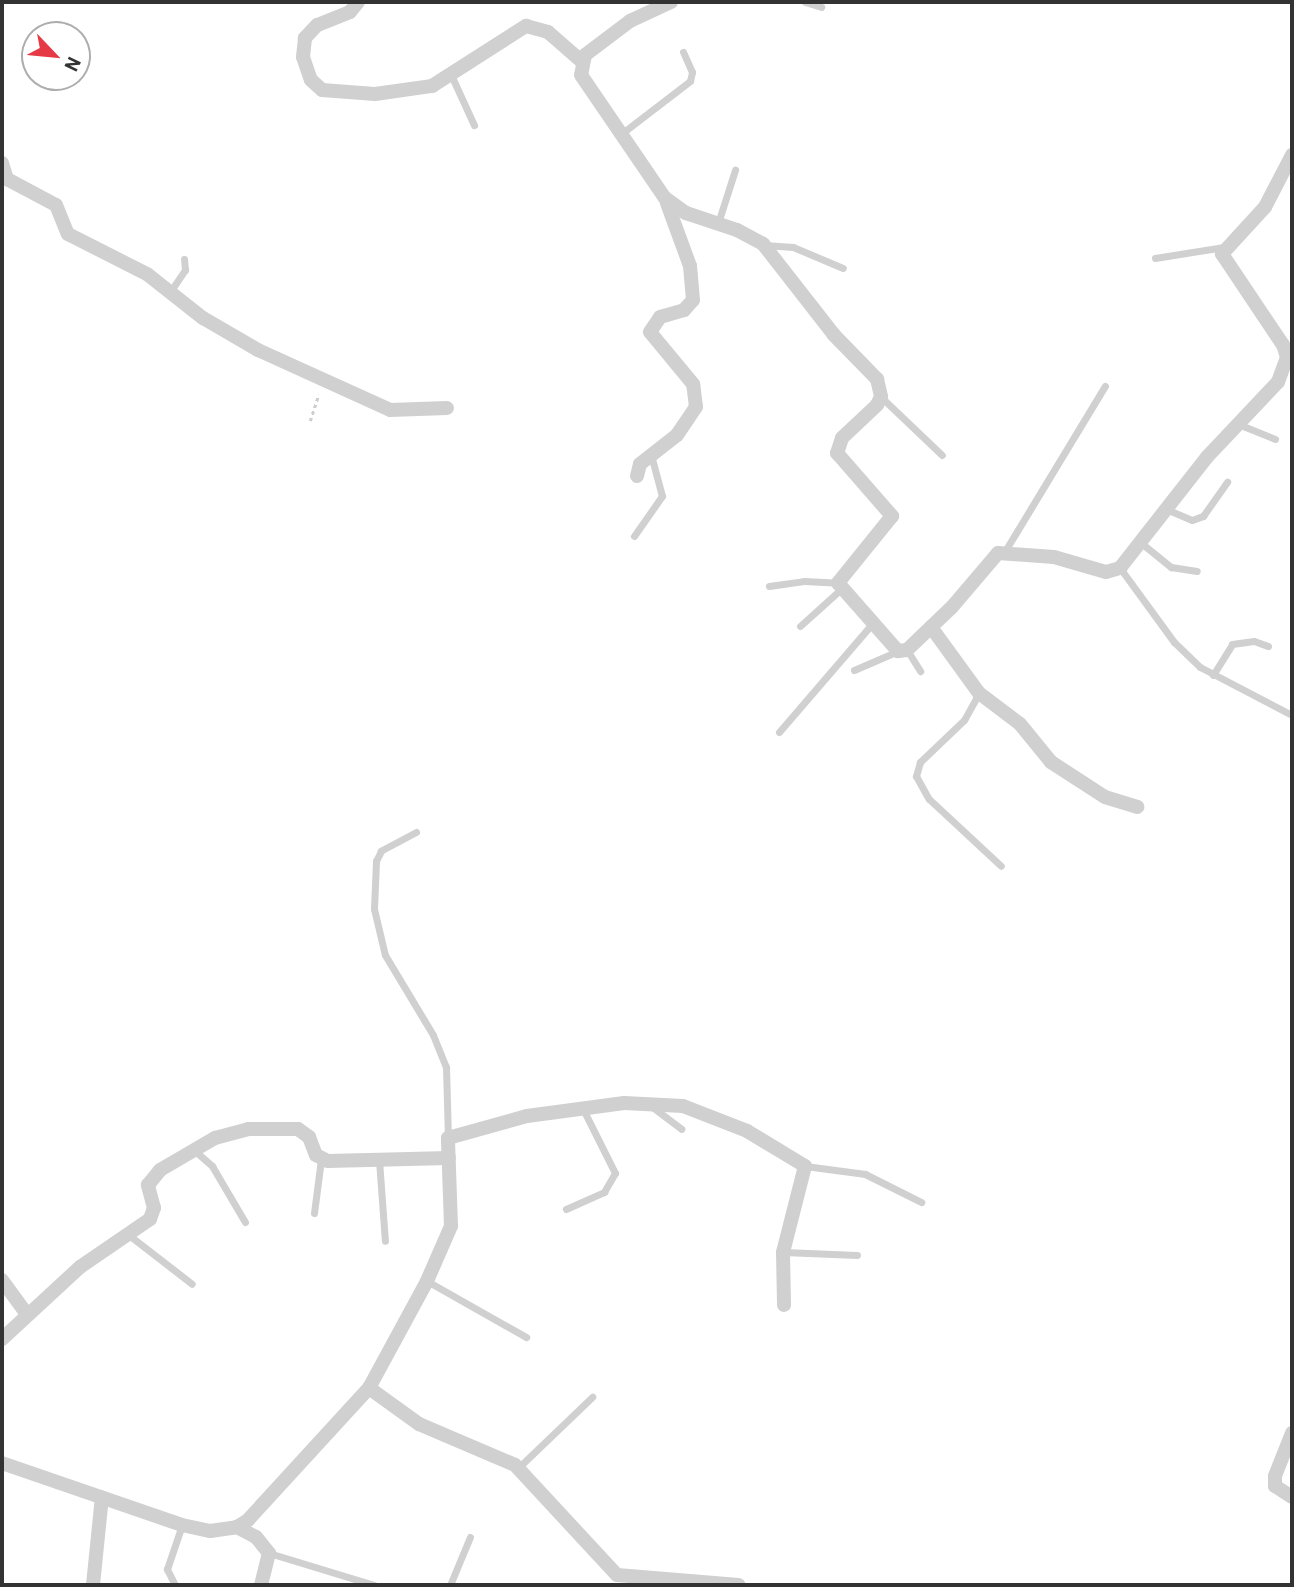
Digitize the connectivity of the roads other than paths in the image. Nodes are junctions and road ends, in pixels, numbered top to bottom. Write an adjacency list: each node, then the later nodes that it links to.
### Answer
1 (358, 2): 7 (street)
2 (671, 2): 6 (street)
3 (806, 2): 4 (lane)
4 (821, 7)
5 (683, 52): 9 (lane)
6 (580, 60): 7 (street); 9 (street)
7 (452, 77): 8 (lane)
8 (474, 125)
9 (621, 134): 14 (street)
10 (1292, 155): 17 (street)
11 (2, 163): 13 (street)
12 (735, 170): 15 (lane)
13 (4, 181): 21 (street)
14 (665, 198): 15 (street); 27 (street)
15 (718, 223): 16 (street)
16 (763, 244): 20 (lane); 23 (street)
17 (1224, 247): 18 (lane); 25 (street)
18 (1155, 258)
19 (184, 259): 21 (lane)
20 (843, 268)
21 (170, 292): 24 (street)
22 (1105, 386): 34 (lane)
23 (881, 397): 28 (lane); 38 (street)
24 (447, 408)
25 (1238, 424): 26 (lane); 31 (street)
26 (1275, 439)
27 (651, 455): 29 (street); 32 (lane)
28 (942, 455)
29 (637, 477)
30 (1227, 482): 31 (lane)
31 (1166, 509): 33 (street)
32 (634, 536)
33 (1140, 542): 35 (street); 36 (lane)
34 (1005, 551): 35 (street); 41 (street)
35 (1120, 568): 46 (lane)
36 (1197, 571)
37 (769, 586): 38 (lane)
38 (839, 587): 39 (street); 40 (lane)
39 (871, 625): 43 (street); 49 (lane)
40 (800, 626)
41 (931, 627): 43 (street); 47 (street)
42 (1268, 646): 46 (lane)
43 (903, 650): 44 (lane); 45 (lane)
44 (854, 670)
45 (920, 671)
46 (1213, 675): 48 (lane)
47 (979, 693): 50 (street); 52 (lane)
48 (1292, 715)
49 (779, 732)
50 (1137, 807)
51 (416, 832): 56 (lane)
52 (1001, 866)
53 (645, 1102): 54 (street); 55 (lane); 61 (street)
54 (582, 1108): 56 (street); 63 (lane)
55 (681, 1129)
56 (448, 1138): 58 (street)
57 (194, 1150): 59 (street); 65 (lane); 66 (street)
58 (449, 1158): 60 (street); 71 (street)
59 (321, 1159): 60 (street); 64 (lane)
60 (379, 1159): 67 (lane)
61 (805, 1166): 62 (lane); 68 (street)
62 (921, 1202)
63 (566, 1209)
64 (314, 1213)
65 (245, 1222)
66 (130, 1236): 72 (lane); 74 (street)
67 (384, 1241)
68 (783, 1252): 69 (lane); 73 (street)
69 (857, 1255)
70 (2, 1280): 74 (street)
71 (427, 1281): 75 (lane); 77 (street)
72 (192, 1284)
73 (784, 1305)
74 (26, 1314): 76 (street)
75 (526, 1337)
76 (2, 1339)
77 (369, 1388): 81 (street); 85 (street)
78 (592, 1397): 81 (lane)
79 (1292, 1433): 83 (street)
80 (2, 1463): 82 (street)
81 (518, 1468): 88 (street)
82 (102, 1497): 84 (street); 89 (street)
83 (1292, 1497)
84 (182, 1525): 85 (street); 90 (lane)
85 (237, 1527): 87 (street)
86 (470, 1537): 93 (lane)
87 (269, 1553): 91 (street); 92 (lane)
88 (616, 1580): 94 (street)
89 (93, 1585)
90 (175, 1585)
91 (261, 1585)
92 (374, 1585)
93 (450, 1585)
94 (739, 1585)

